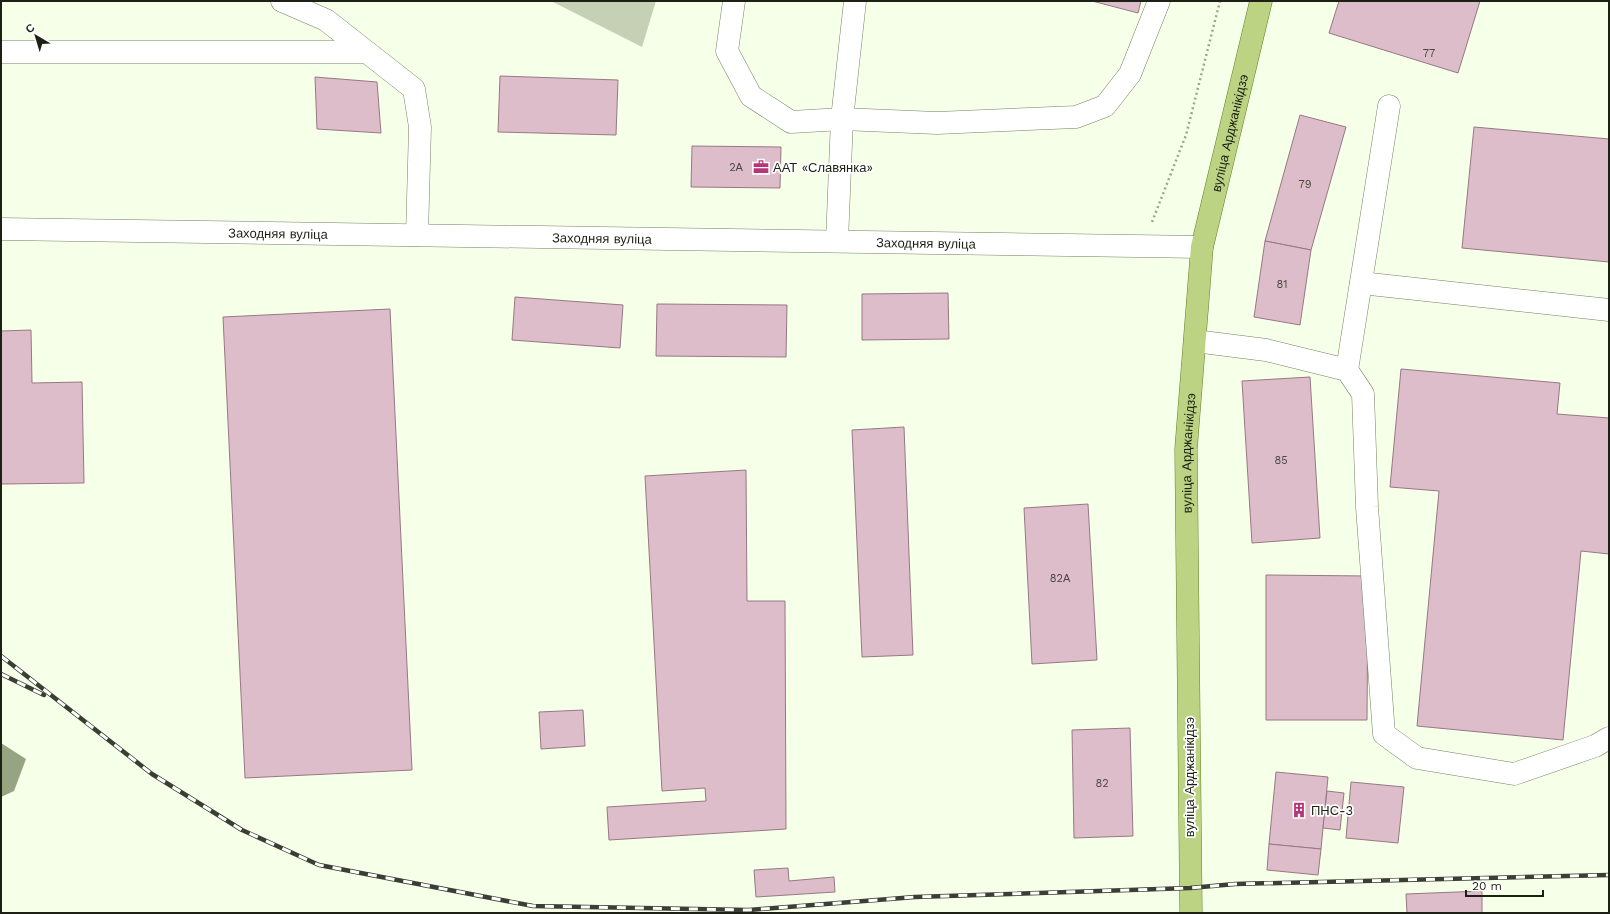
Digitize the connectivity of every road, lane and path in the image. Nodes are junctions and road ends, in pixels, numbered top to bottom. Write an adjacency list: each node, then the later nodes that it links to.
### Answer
1 (282, 1): 8 (street)
2 (734, 1): 10 (street)
3 (855, 1): 10 (street)
4 (1159, 1): 10 (street)
5 (1220, 1): 14 (path)
6 (1261, 1): 15 (main road, вуліца Арджанікідзэ)
7 (1, 52): 8 (street)
8 (366, 52): 12 (street)
9 (1388, 106): 16 (street)
10 (842, 119): 13 (street)
11 (1, 229): 12 (street, Заходняя вуліца)
12 (417, 235): 13 (street, Заходняя вуліца)
13 (837, 241): 14 (street, Заходняя вуліца)
14 (1143, 246): 15 (street, Заходняя вуліца)
15 (1202, 247): 18 (main road, вуліца Арджанікідзэ)
16 (1361, 283): 17 (street); 19 (street)
17 (1609, 310)
18 (1195, 341): 19 (street); 21 (main road, вуліца Арджанікідзэ)
19 (1347, 370): 20 (street)
20 (1609, 738)
21 (1191, 913)

